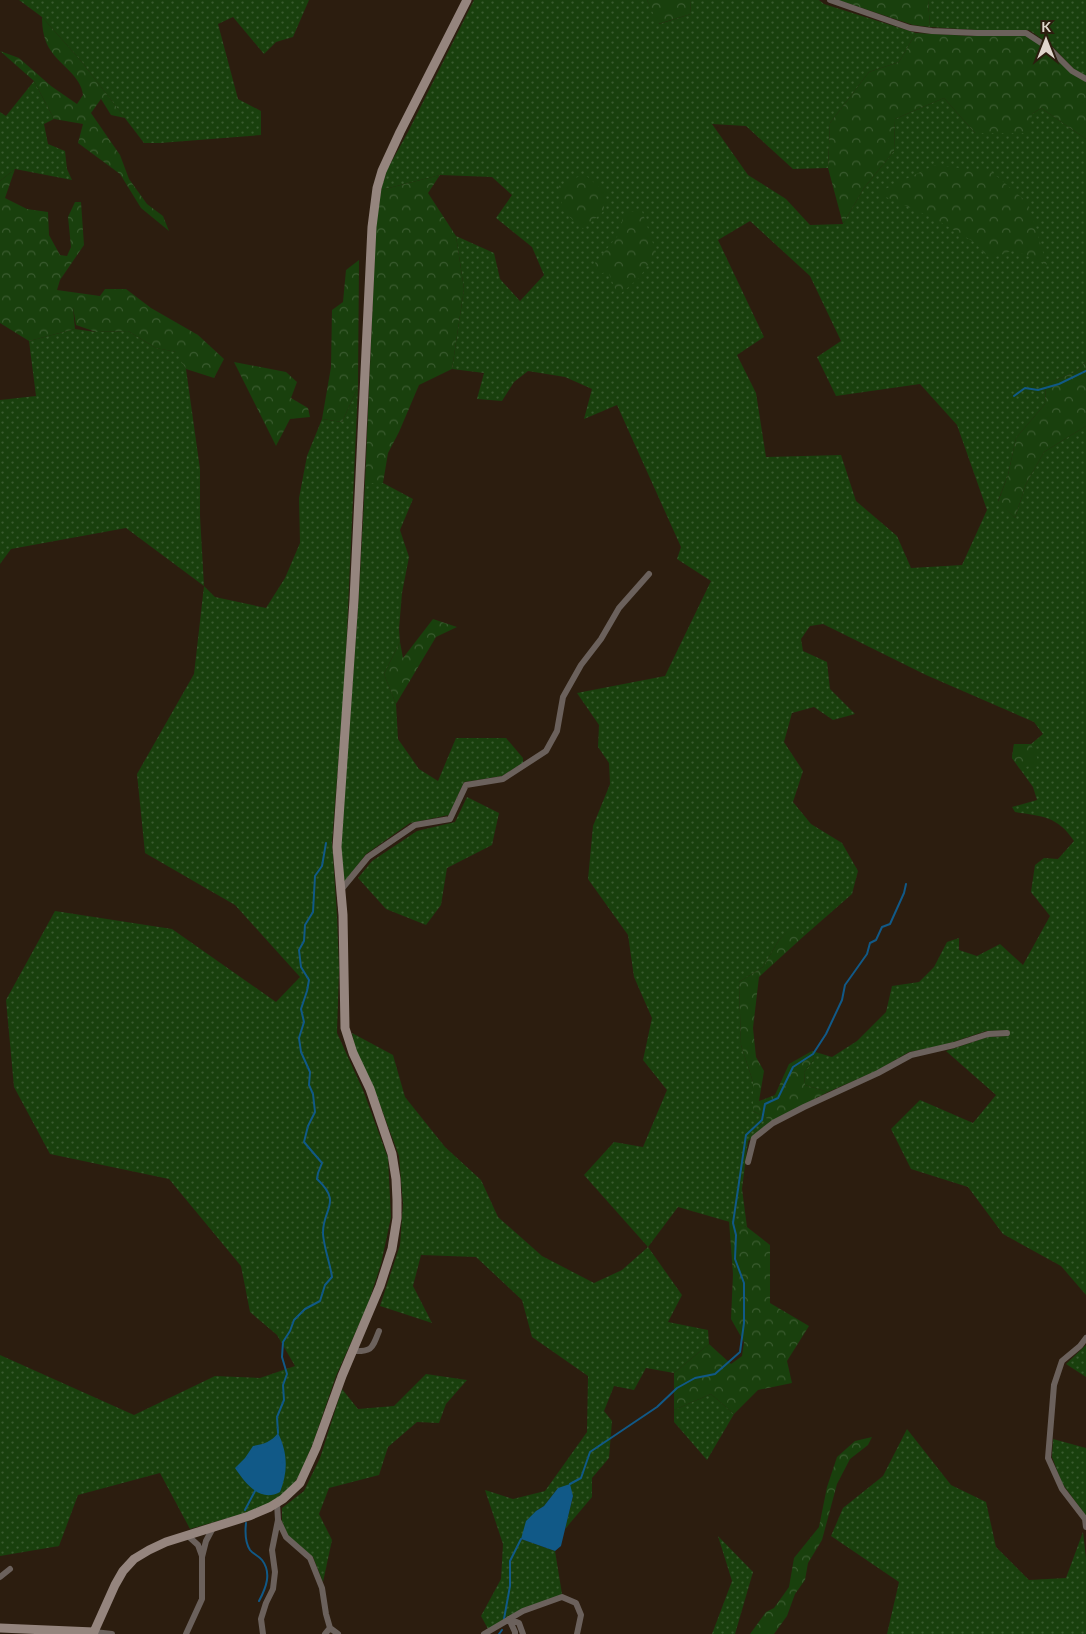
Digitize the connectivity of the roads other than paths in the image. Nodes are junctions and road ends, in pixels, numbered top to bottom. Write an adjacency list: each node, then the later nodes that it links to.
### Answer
1 (467, 0): 5 (street)
2 (830, 0): 3 (street)
3 (1086, 79)
4 (649, 574): 5 (street)
5 (340, 891): 10 (street)
6 (1007, 1033): 7 (street)
7 (748, 1162)
8 (379, 1331): 10 (street)
9 (1086, 1338): 14 (street)
10 (352, 1352): 11 (street)
11 (277, 1503): 12 (street); 13 (street)
12 (278, 1520): 21 (street); 25 (street)
13 (214, 1526): 15 (street); 16 (street)
14 (1086, 1527)
15 (187, 1535): 16 (street); 22 (street)
16 (202, 1557): 24 (street)
17 (10, 1569): 18 (street)
18 (0, 1577)
19 (509, 1619): 28 (street); 29 (street); 30 (street); 31 (street)
20 (0, 1628): 22 (street)
21 (330, 1628): 26 (street); 27 (street)
22 (94, 1633): 23 (street)
23 (112, 1634)
24 (186, 1634)
25 (263, 1634)
26 (325, 1634)
27 (338, 1634)
28 (484, 1634)
29 (515, 1634)
30 (523, 1634)
31 (576, 1634)

